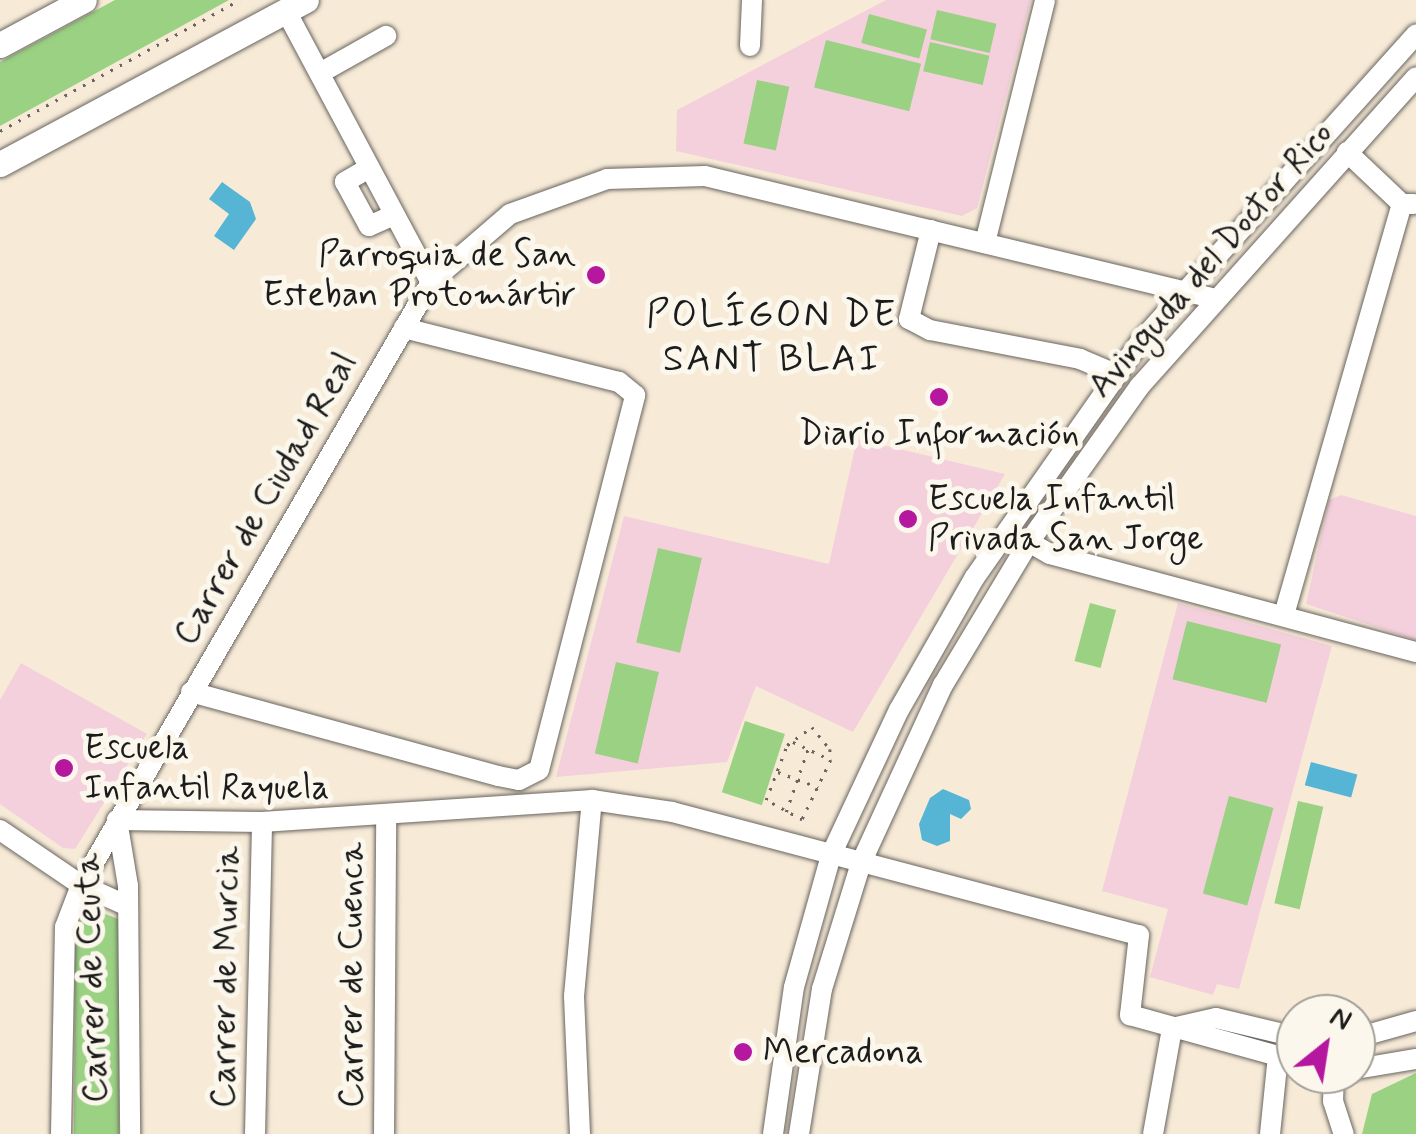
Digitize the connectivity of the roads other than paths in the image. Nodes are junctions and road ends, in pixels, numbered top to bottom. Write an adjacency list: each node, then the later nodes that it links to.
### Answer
1 (84, 0): 7 (main road)
2 (752, 0): 8 (street)
3 (1045, 0): 15 (street)
4 (296, 5): 9 (street); 12 (main road)
5 (1416, 34): 17 (street, Avinguda del Doctor Rico)
6 (386, 36): 9 (street)
7 (0, 45)
8 (750, 46)
9 (320, 73): 16 (street)
10 (1416, 76): 11 (street, Avinguda del Doctor Rico)
11 (1347, 152): 13 (street); 18 (street, Avinguda del Doctor Rico)
12 (0, 164)
13 (1409, 204): 23 (street)
14 (931, 230): 15 (street, Carrer de Ciudad Real); 16 (street, Carrer de Ciudad Real); 20 (street)
15 (985, 243): 17 (street, Carrer de Ciudad Real)
16 (431, 282): 19 (street, Carrer de Ciudad Real)
17 (1182, 290): 18 (street, Carrer de Ciudad Real); 20 (street, Avinguda del Doctor Rico)
18 (1212, 298): 22 (street, Avinguda del Doctor Rico)
19 (404, 328): 25 (street, Carrer de Ciudad Real); 25 (street)
20 (1116, 374): 21 (street, Avinguda del Doctor Rico)
21 (1066, 440): 22 (street, Avinguda del Doctor Rico); 31 (street, Avinguda del Doctor Rico)
22 (1029, 542): 23 (street); 32 (street, Avinguda del Doctor Rico)
23 (1284, 615): 24 (street)
24 (1416, 652)
25 (191, 692): 28 (street, Carrer de Ciudad Real)
26 (592, 800): 27 (street); 31 (street); 48 (street)
27 (386, 816): 29 (street); 47 (street, Carrer de Cuenca)
28 (117, 820): 29 (street); 33 (street, Carrer de Ciudad Real); 34 (street, Carrer de Ceuta)
29 (262, 822): 46 (street, Carrer de Murcia)
30 (0, 830): 33 (street)
31 (831, 855): 32 (street); 49 (street, Avinguda del Doctor Rico)
32 (860, 863): 36 (street); 50 (street, Avinguda del Doctor Rico)
33 (81, 886): 34 (street); 44 (street, Carrer de Ciudad Real)
34 (128, 906): 45 (street, Carrer de Ceuta)
35 (1416, 1021): 38 (street)
36 (1172, 1028): 37 (street); 39 (street); 51 (street)
37 (1276, 1032)
38 (1376, 1032)
39 (1276, 1055)
40 (1416, 1060): 41 (street)
41 (1376, 1066)
42 (1279, 1094): 52 (street)
43 (1333, 1094): 53 (street)
44 (61, 1134)
45 (130, 1134)
46 (255, 1134)
47 (384, 1134)
48 (580, 1134)
49 (773, 1134)
50 (799, 1134)
51 (1153, 1134)
52 (1270, 1134)
53 (1344, 1134)

